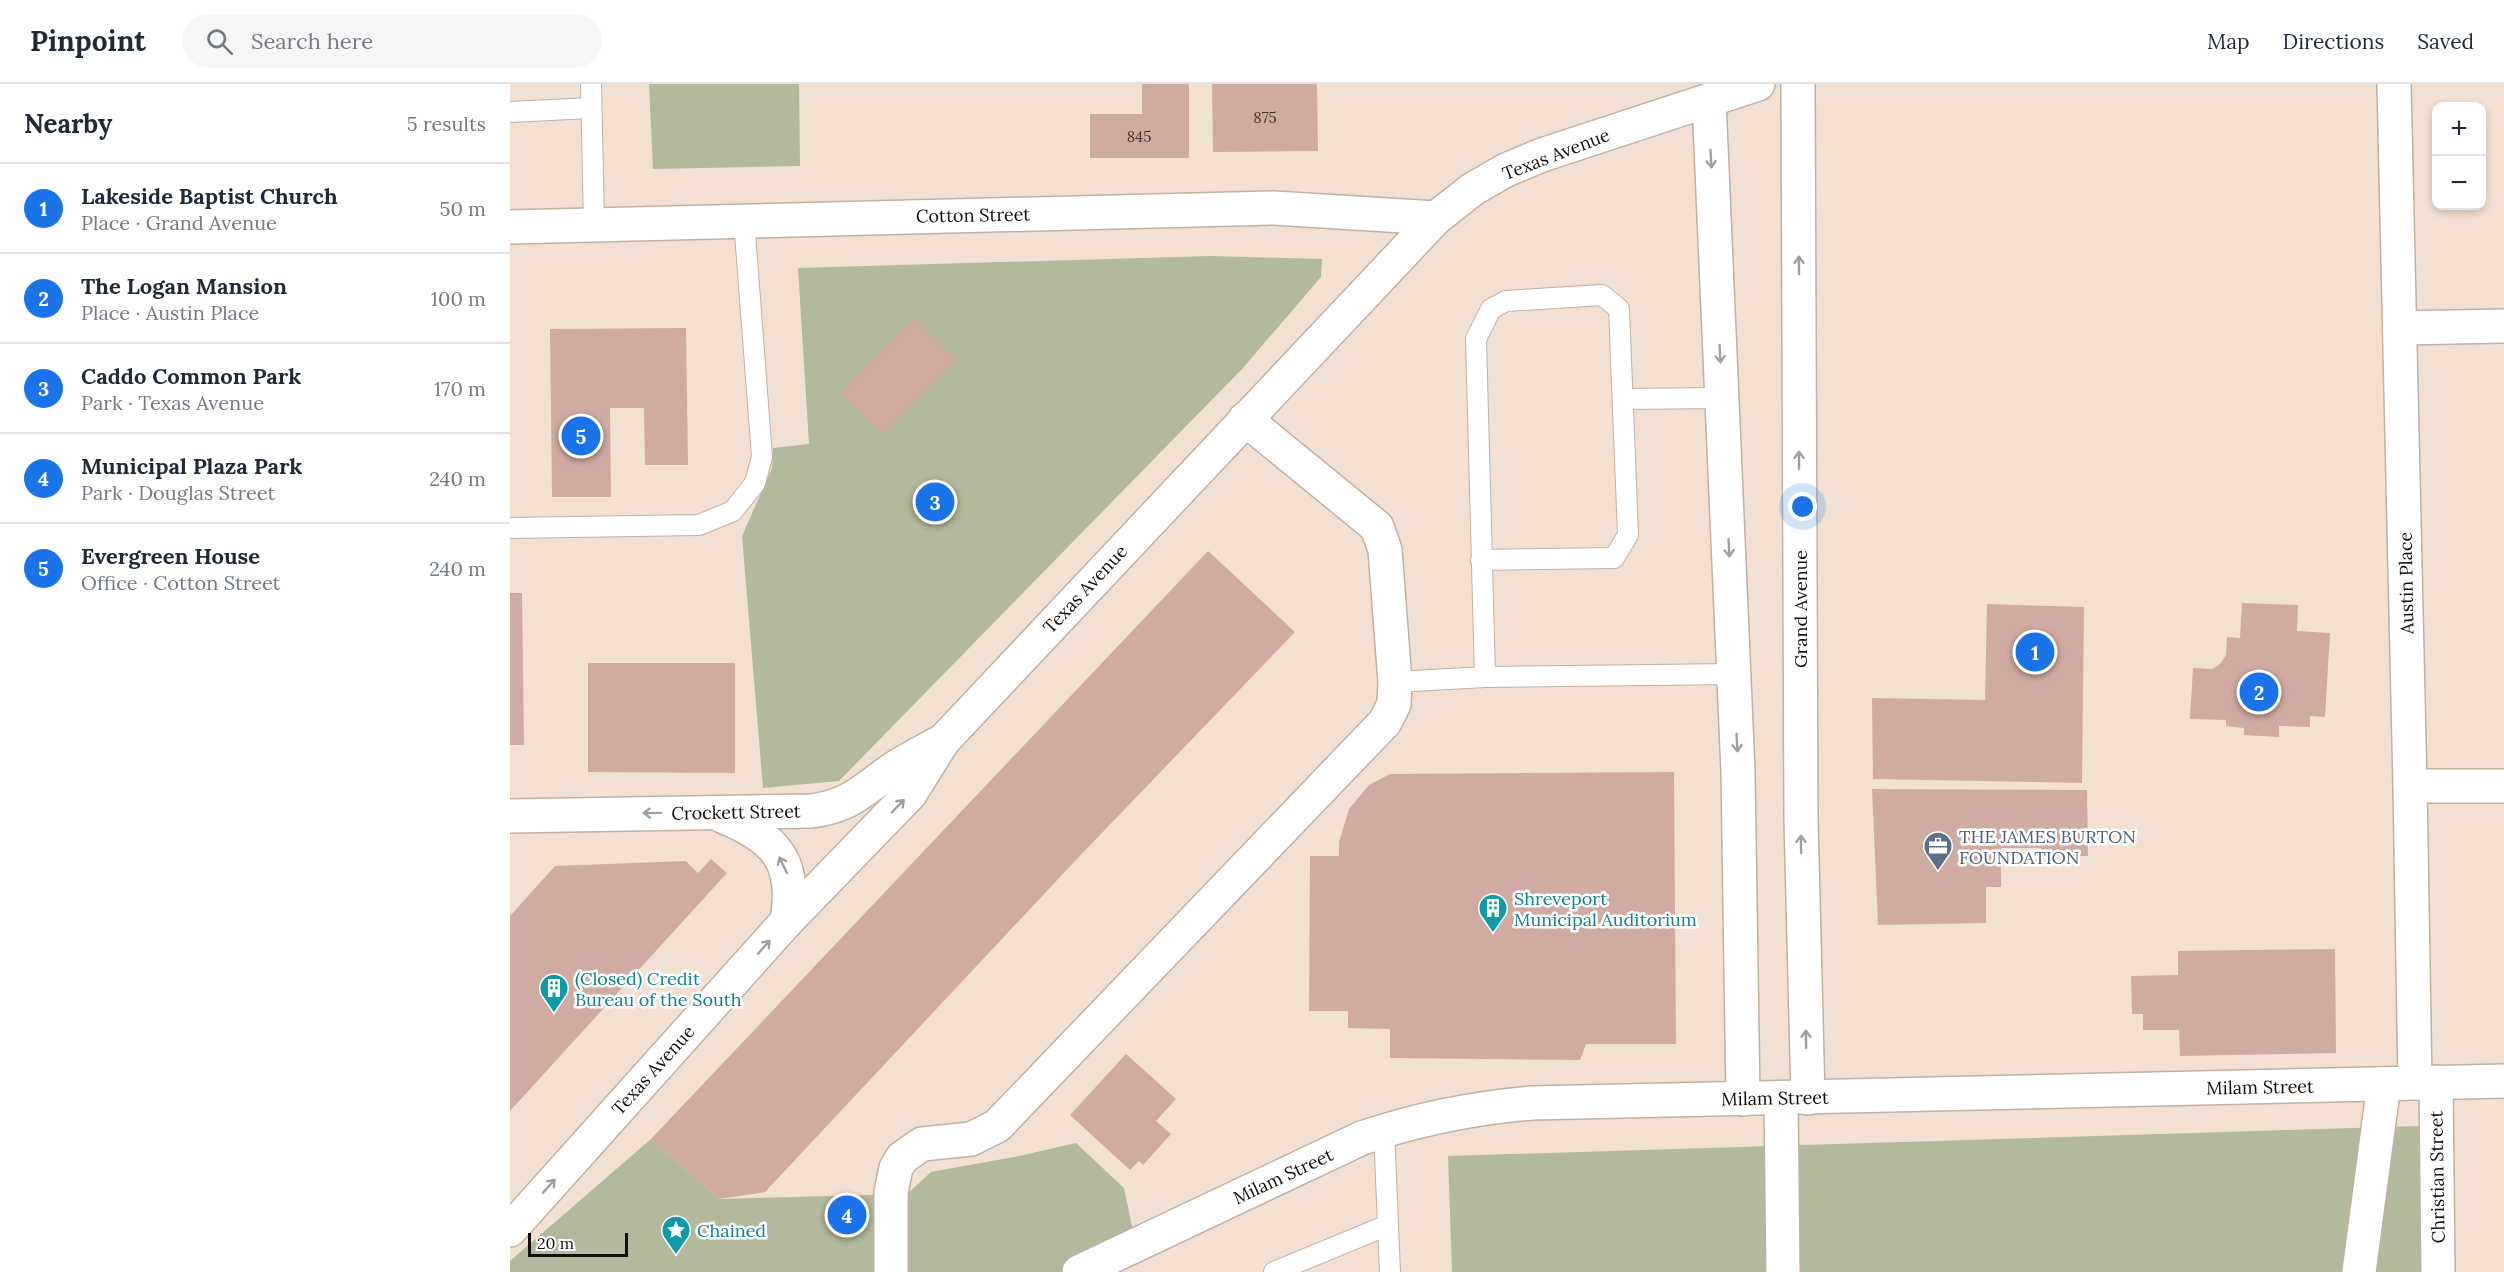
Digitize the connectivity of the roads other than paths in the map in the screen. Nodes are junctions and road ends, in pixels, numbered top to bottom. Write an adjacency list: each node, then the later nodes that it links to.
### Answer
1 (591, 84): 6 (lane)
2 (1758, 84): 5 (street, Texas Avenue)
3 (1798, 84): 30 (street, Grand Avenue, one-way to 3)
4 (2394, 84): 13 (street, Austin Place)
5 (1709, 100): 8 (street, Texas Avenue); 14 (street, one-way to 14)
6 (591, 108): 7 (lane); 10 (lane)
7 (510, 112)
8 (1436, 218): 9 (street, Cotton Street); 16 (street, Texas Avenue)
9 (744, 220): 10 (street, Cotton Street); 17 (lane)
10 (594, 225): 11 (street, Cotton Street)
11 (510, 227)
12 (2504, 326): 13 (street)
13 (2400, 328): 23 (street, Austin Place)
14 (1722, 398): 15 (lane); 19 (street, one-way to 19)
15 (1623, 399): 18 (lane); 18 (lane)
16 (1245, 419): 21 (street); 22 (street, Texas Avenue)
17 (510, 528)
18 (1481, 560): 20 (lane)
19 (1734, 674): 20 (lane); 31 (street, one-way to 31)
20 (1485, 677): 21 (lane)
21 (1395, 682): 35 (street)
22 (943, 741): 25 (street, Crockett Street); 27 (street, Texas Avenue, one-way to 22)
23 (2410, 786): 24 (street); 29 (street, Austin Place)
24 (2504, 786)
25 (716, 813): 26 (street, Crockett Street, one-way to 26); 27 (street, one-way to 25)
26 (510, 816)
27 (787, 921): 34 (street, Texas Avenue, one-way to 27)
28 (2504, 1081): 29 (street, Milam Street)
29 (2411, 1083): 30 (street, Milam Street); 40 (street); 41 (street, Christian Street)
30 (1794, 1098): 31 (street, Milam Street); 39 (street, Grand Avenue)
31 (1743, 1099): 32 (street, Milam Street)
32 (1384, 1131): 33 (lane); 36 (street, Milam Street)
33 (1388, 1225): 37 (lane); 38 (lane)
34 (510, 1230)
35 (891, 1271)
36 (1079, 1272)
37 (1274, 1272)
38 (1390, 1272)
39 (1783, 1272)
40 (2359, 1272)
41 (2439, 1272)

